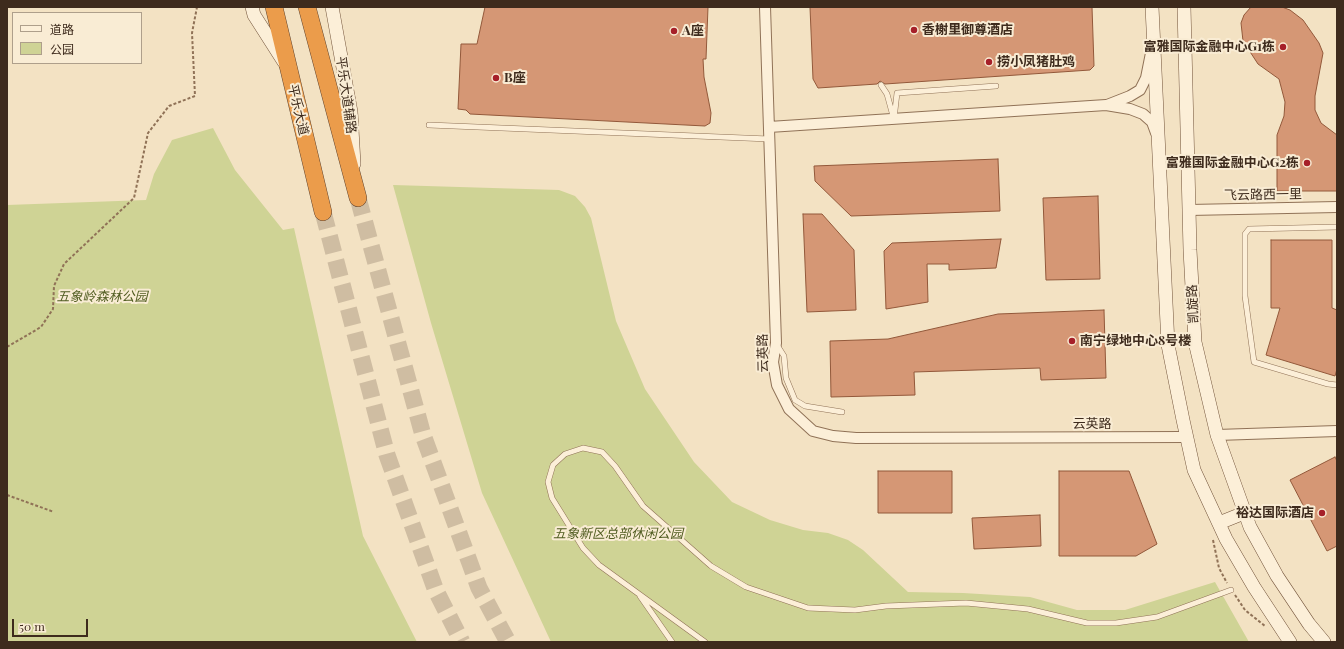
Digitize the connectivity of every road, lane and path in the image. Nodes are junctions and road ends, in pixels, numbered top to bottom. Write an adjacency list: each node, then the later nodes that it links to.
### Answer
1 (197, 7): 25 (path)
2 (252, 7): 10 (street)
3 (274, 7): 10 (highway, 平乐大道)
4 (307, 7): 19 (highway)
5 (332, 7): 19 (street, 平乐大道辅路)
6 (765, 7): 16 (street, 云英路)
7 (1152, 7): 9 (street, 凯旋路)
8 (1184, 7): 21 (street, 凯旋路)
9 (1154, 42): 13 (street); 17 (street, 凯旋路)
10 (288, 68): 22 (highway, 平乐大道)
11 (881, 85): 14 (lane)
12 (996, 86): 14 (lane)
13 (1106, 105): 14 (street); 17 (street)
14 (894, 119): 16 (street)
15 (429, 125): 18 (lane)
16 (768, 127): 18 (street, 云英路)
17 (1158, 137): 30 (street, 凯旋路)
18 (769, 139): 24 (street, 云英路)
19 (356, 191)
20 (1337, 207): 21 (street, 飞云路西一里)
21 (1189, 210): 29 (street, 凯旋路)
22 (323, 212)
23 (1337, 227): 26 (lane)
24 (776, 342): 27 (lane); 30 (street, 云英路)
25 (7, 347)
26 (1337, 386)
27 (842, 412)
28 (1337, 431): 29 (street)
29 (1217, 435): 33 (street, 凯旋路)
30 (1186, 437): 34 (street, 凯旋路)
31 (7, 495): 32 (path)
32 (54, 512)
33 (1244, 513): 34 (street); 40 (street, 凯旋路)
34 (1219, 524): 39 (street, 凯旋路)
35 (1231, 590): 36 (lane)
36 (638, 594): 37 (lane); 38 (lane)
37 (672, 642)
38 (705, 642)
39 (1290, 642)
40 (1324, 642)

